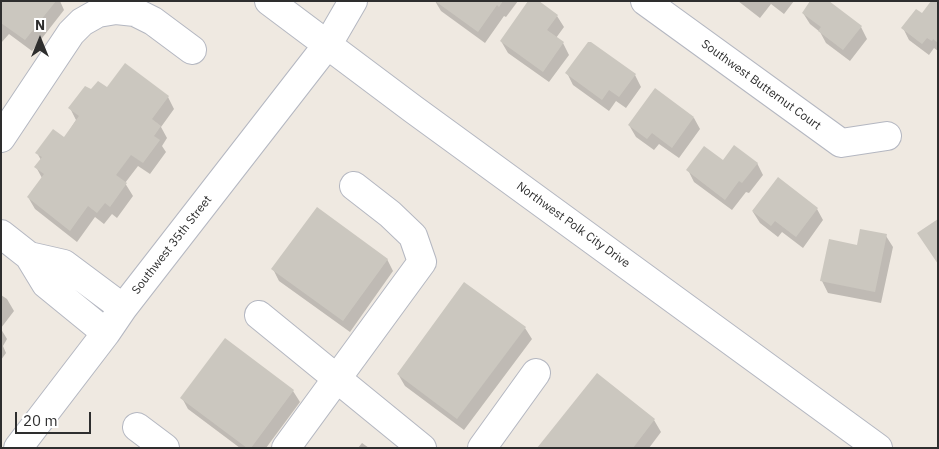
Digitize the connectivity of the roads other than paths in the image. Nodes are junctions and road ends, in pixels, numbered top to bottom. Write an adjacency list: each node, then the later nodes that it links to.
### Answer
1 (269, 1): 4 (street, Northwest Polk City Drive)
2 (353, 1): 4 (street, Southwest 35th Street)
3 (645, 1): 6 (street, Southwest Butternut Court)
4 (328, 44): 11 (street, Southwest 35th Street); 22 (street, Northwest Polk City Drive)
5 (192, 50): 7 (street)
6 (886, 136)
7 (1, 138)
8 (354, 186): 15 (street)
9 (1, 234): 10 (street)
10 (29, 256): 11 (street); 13 (street)
11 (123, 308): 13 (street, Southwest 35th Street)
12 (259, 315): 15 (street)
13 (106, 333): 17 (street, Southwest 35th Street)
14 (536, 372): 21 (street)
15 (336, 379): 19 (street); 20 (street)
16 (137, 427): 18 (street)
17 (18, 448)
18 (165, 448)
19 (286, 448)
20 (422, 448)
21 (482, 448)
22 (878, 448)

